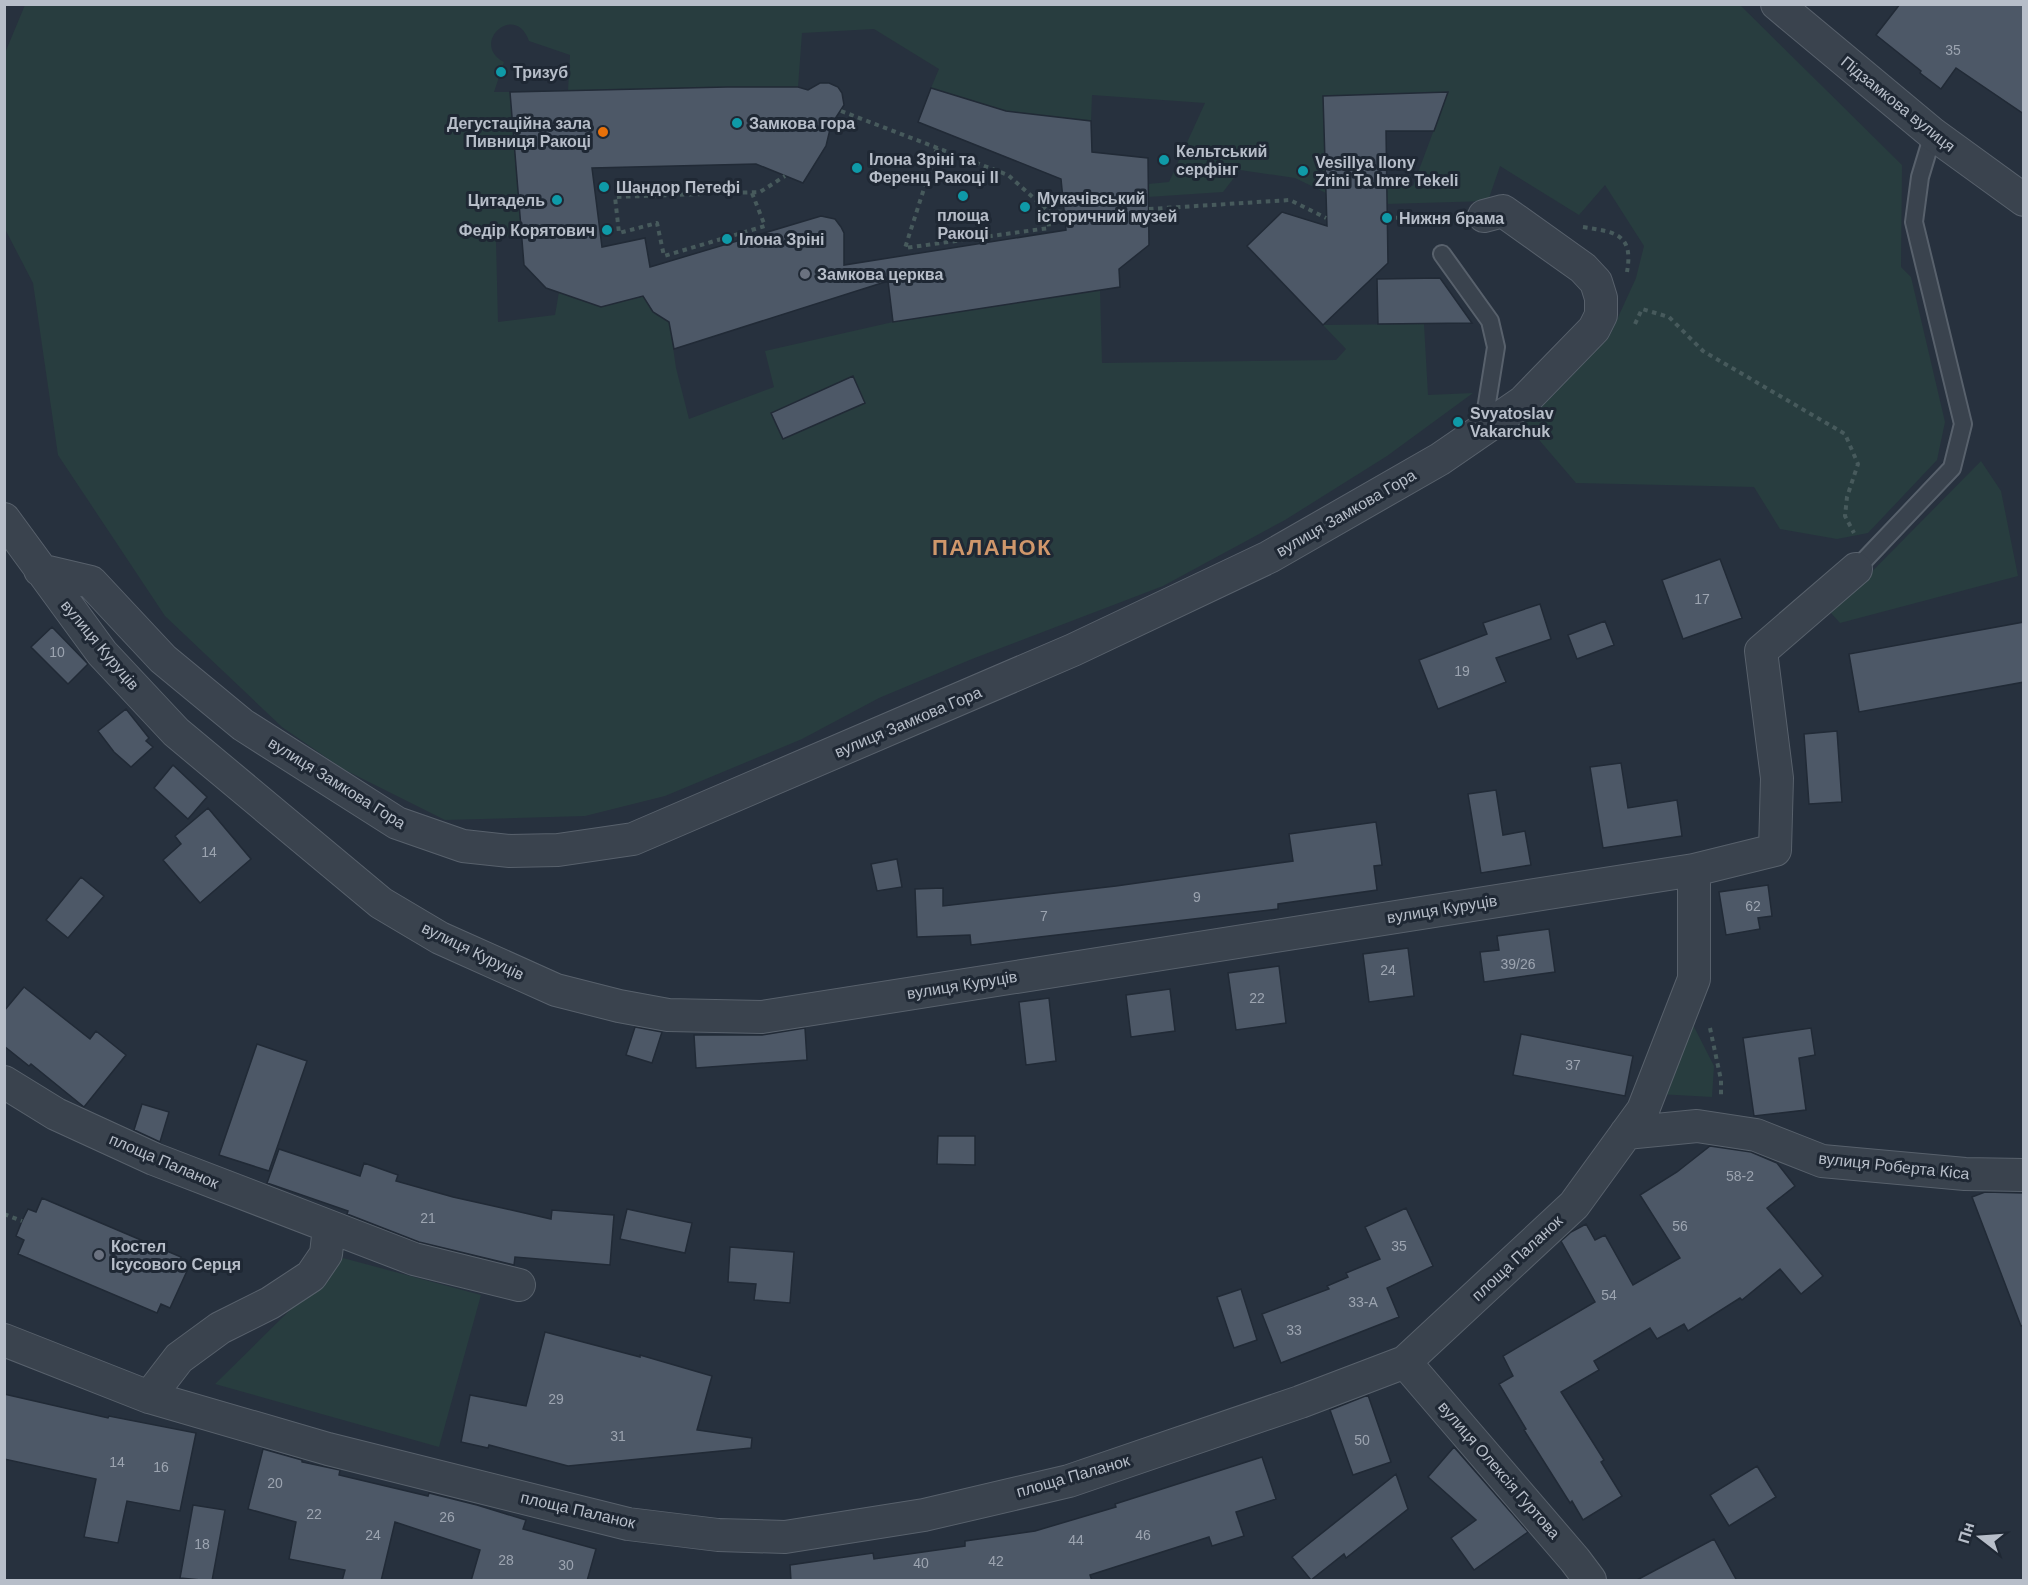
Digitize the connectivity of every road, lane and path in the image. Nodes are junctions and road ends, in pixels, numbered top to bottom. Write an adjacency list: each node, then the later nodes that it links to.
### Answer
1 (1777, 4): 3 (street, Підзамкова вулиця)
2 (842, 111): 4 (path)
3 (1933, 134): 7 (street, Підзамкова вулиця); 20 (lane)
4 (937, 148): 9 (path); 9 (path)
5 (785, 176): 6 (path)
6 (752, 193): 6 (path)
7 (2024, 200)
8 (1149, 209): 12 (path)
9 (1048, 212): 10 (path)
10 (1065, 212)
11 (1484, 216): 13 (path); 18 (street, вулиця Замкова Гора)
12 (1326, 218)
13 (1387, 218)
14 (1577, 225): 16 (path)
15 (1442, 254): 18 (lane)
16 (1626, 281)
17 (1635, 324): 20 (path)
18 (1483, 429): 21 (street, вулиця Замкова Гора)
19 (4, 519): 21 (street, вулиця Куруців)
20 (1862, 563): 22 (street, вулиця Куруців)
21 (40, 570): 22 (street, вулиця Куруців)
22 (1694, 870): 26 (street, площа Паланок)
23 (1710, 1027): 25 (path)
24 (4, 1082): 30 (street, площа Паланок)
25 (1717, 1129): 26 (street, вулиця Роберта Кіса); 27 (street, вулиця Роберта Кіса)
26 (1626, 1133): 33 (street, площа Паланок)
27 (2024, 1175)
28 (4, 1214): 29 (path)
29 (22, 1221)
30 (329, 1227): 31 (street, площа Паланок); 34 (street)
31 (519, 1285)
32 (4, 1340): 34 (street, площа Паланок)
33 (1405, 1362): 34 (street, площа Паланок); 35 (street, вулиця Олексія Гуртова)
34 (149, 1397)
35 (1590, 1581)

